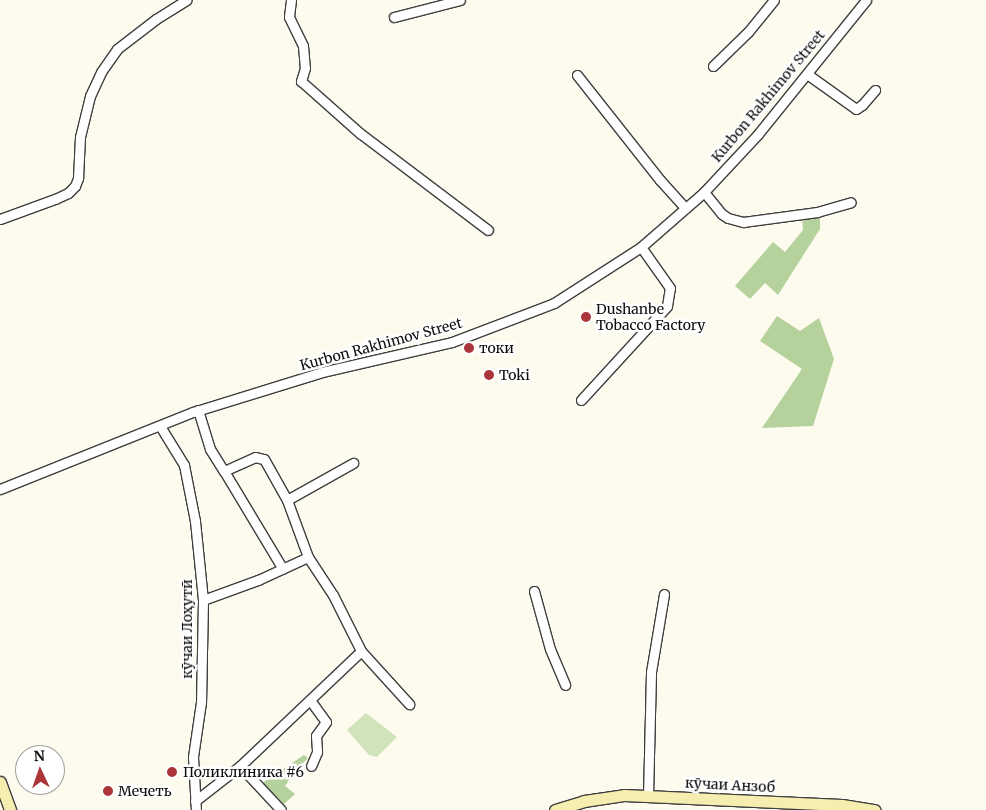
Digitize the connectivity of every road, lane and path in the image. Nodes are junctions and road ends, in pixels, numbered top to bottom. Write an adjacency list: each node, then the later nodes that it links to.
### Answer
1 (186, 0): 14 (street)
2 (291, 0): 15 (street)
3 (460, 0): 6 (street)
4 (774, 0): 7 (street)
5 (866, 0): 8 (street, Kurbon Rakhimov Street)
6 (394, 17)
7 (714, 66)
8 (807, 74): 10 (street); 11 (street, Kurbon Rakhimov Street)
9 (577, 75): 13 (street)
10 (875, 90)
11 (704, 192): 12 (street); 13 (street, Kurbon Rakhimov Street)
12 (851, 202)
13 (685, 208): 16 (street, Kurbon Rakhimov Street)
14 (0, 219)
15 (488, 230)
16 (641, 247): 17 (street); 18 (street, Kurbon Rakhimov Street)
17 (581, 400)
18 (198, 410): 19 (street, Kurbon Rakhimov Street); 21 (street)
19 (160, 426): 22 (street, Kurbon Rakhimov Street); 28 (street, кӯчаи Лоҳутӣ)
20 (353, 463): 23 (street)
21 (224, 471): 23 (street); 25 (street)
22 (0, 489)
23 (287, 500): 24 (street)
24 (308, 557): 25 (street); 29 (street)
25 (283, 569): 28 (street)
26 (534, 591): 30 (street)
27 (664, 594): 36 (street)
28 (203, 600): 37 (street, кӯчаи Лоҳутӣ)
29 (361, 651): 31 (street); 32 (street)
30 (565, 685)
31 (310, 700): 33 (street); 34 (street)
32 (409, 704)
33 (240, 766): 37 (street); 40 (street)
34 (311, 766)
35 (0, 782): 39 (street)
36 (648, 796): 38 (street, кӯчаи Анзоб); 41 (street, кӯчаи Анзоб)
37 (196, 806)
38 (798, 806): 42 (street, кӯчаи Анзоб)
39 (10, 810)
40 (281, 810)
41 (555, 810)
42 (875, 810)

